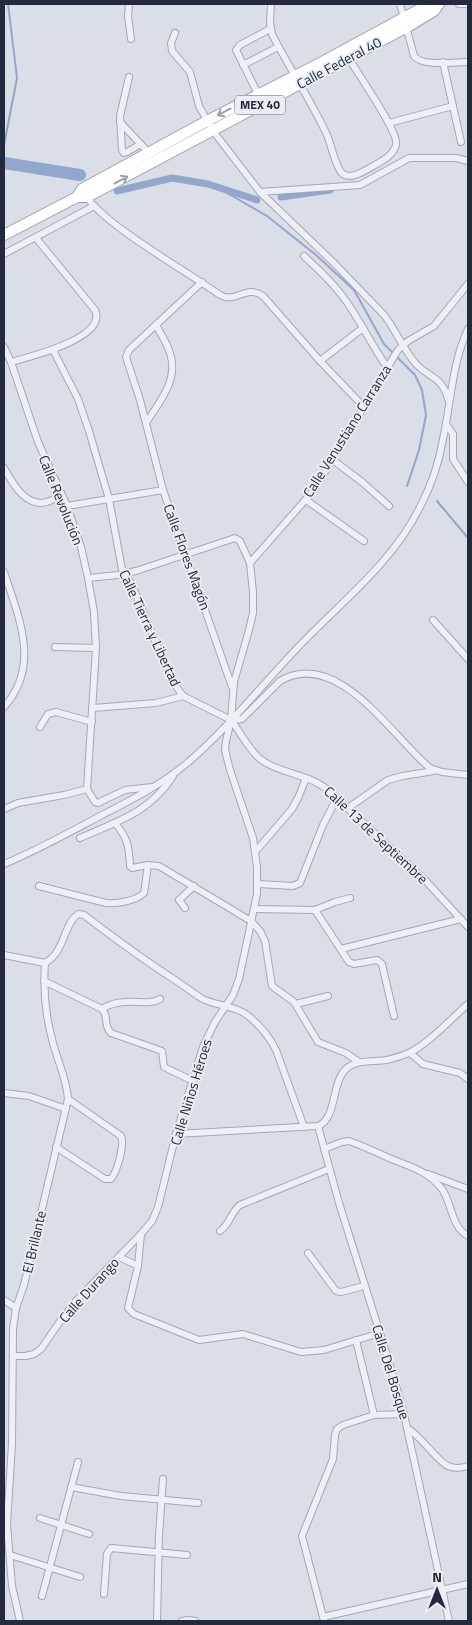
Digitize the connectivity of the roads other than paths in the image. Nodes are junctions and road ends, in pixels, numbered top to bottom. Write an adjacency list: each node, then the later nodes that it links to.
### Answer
1 (129, 4): 10 (street)
2 (271, 4): 8 (street)
3 (400, 4): 7 (street)
4 (439, 4): 7 (main road, Calle Federal 40 / MEX 40)
5 (459, 4): 6 (street)
6 (468, 4)
7 (404, 23): 12 (main road, Calle Federal 40 / MEX 40); 13 (street)
8 (270, 29): 11 (street); 15 (street)
9 (175, 33): 20 (street)
10 (131, 39)
11 (278, 47): 15 (street); 17 (street)
12 (346, 54): 17 (main road, Calle Federal 40 / MEX 40); 22 (street)
13 (443, 62): 14 (street); 19 (street)
14 (468, 62)
15 (243, 65): 18 (street)
16 (129, 77): 21 (street)
17 (297, 80): 18 (main road, Calle Federal 40 / MEX 40); 22 (street)
18 (260, 99): 20 (main road, Calle Federal 40 / MEX 40, one-way to 20); 23 (main road, Calle Federal 40 / MEX 40)
19 (453, 106): 22 (street); 24 (street)
20 (207, 120): 23 (street); 26 (main road, Calle Federal 40 / MEX 40)
21 (120, 122): 25 (street); 25 (street)
22 (388, 122)
23 (213, 131): 28 (street); 29 (main road, Calle Federal 40 / MEX 40, one-way to 23)
24 (461, 142)
25 (141, 144): 26 (street)
26 (148, 152): 29 (main road, Calle Federal 40 / MEX 40)
27 (468, 161): 28 (street)
28 (260, 192): 41 (street)
29 (82, 195): 30 (street); 31 (main road, Calle Federal 40 / MEX 40)
30 (94, 206): 32 (street); 35 (street)
31 (4, 236)
32 (36, 238): 33 (street); 42 (street)
33 (4, 254)
34 (304, 256): 38 (street)
35 (202, 282): 37 (street); 43 (street)
36 (468, 284): 41 (street)
37 (156, 325): 48 (street); 48 (street, Calle Flores Magón)
38 (363, 328): 43 (street); 45 (street)
39 (468, 329): 46 (street)
40 (4, 348): 44 (street, Calle Revolución)
41 (401, 348): 45 (street, Calle Venustiano Carranza); 46 (street)
42 (53, 350): 44 (street); 55 (street, Calle Tierra y Libertad)
43 (320, 361): 47 (street)
44 (11, 362): 54 (street, Calle Revolución)
45 (388, 367): 47 (street, Calle Venustiano Carranza)
46 (449, 402): 49 (street)
47 (364, 407): 50 (street, Calle Venustiano Carranza)
48 (146, 423): 53 (street, Calle Flores Magón)
49 (446, 424): 52 (street); 73 (street)
50 (333, 460): 56 (street, Calle Venustiano Carranza); 58 (street)
51 (4, 468): 54 (street)
52 (468, 482)
53 (163, 490): 55 (street); 60 (street, Calle Flores Magón)
54 (62, 496): 57 (street, Calle Revolución)
55 (109, 499): 57 (street); 63 (street, Calle Tierra y Libertad)
56 (306, 500): 59 (street); 61 (street, Calle Venustiano Carranza)
57 (67, 506): 64 (street, Calle Revolución)
58 (390, 506)
59 (364, 541)
60 (187, 555): 61 (street); 63 (street); 69 (street, Calle Flores Magón)
61 (250, 563): 69 (street)
62 (4, 572): 71 (street)
63 (125, 574): 64 (street); 70 (street, Calle Tierra y Libertad)
64 (88, 578): 67 (street, Calle Revolución)
65 (433, 620): 68 (street)
66 (55, 647): 67 (street)
67 (96, 648): 72 (street, Calle Revolución)
68 (468, 660)
69 (233, 688): 73 (street)
70 (183, 696): 72 (street); 73 (street)
71 (4, 707)
72 (93, 708): 74 (street, Calle Revolución)
73 (231, 720): 76 (street); 77 (street); 79 (street, Calle 13 de Septiembre); 87 (street, Calle Niños Héroes)
74 (92, 722): 75 (street); 81 (street, Calle Revolución)
75 (40, 727)
76 (436, 771): 78 (street); 83 (street)
77 (175, 773): 80 (street); 85 (street)
78 (468, 775)
79 (306, 778): 82 (street, Calle 13 de Septiembre); 87 (street)
80 (154, 786): 81 (street); 88 (street)
81 (87, 789): 84 (street)
82 (337, 798): 83 (street, Calle 13 de Septiembre); 90 (street)
83 (348, 808): 97 (street, Calle 13 de Septiembre)
84 (4, 809)
85 (115, 823): 86 (street); 89 (street)
86 (80, 838)
87 (256, 851): 90 (street, Calle Niños Héroes)
88 (4, 864)
89 (148, 865): 91 (street); 92 (street)
90 (258, 884): 95 (street, Calle Niños Héroes)
91 (39, 886)
92 (194, 886): 94 (street); 98 (street)
93 (350, 898): 96 (street)
94 (185, 908)
95 (254, 909): 96 (street); 98 (street, Calle Niños Héroes)
96 (315, 910): 100 (street)
97 (461, 919): 99 (street, Calle 13 de Septiembre); 100 (street)
98 (251, 921): 106 (street); 108 (street, Calle Niños Héroes)
99 (468, 927)
100 (341, 950): 110 (street)
101 (4, 955): 102 (street)
102 (45, 963): 103 (street, El Brillante); 108 (street)
103 (44, 982): 109 (street); 116 (street, El Brillante)
104 (328, 996): 106 (street)
105 (160, 999): 109 (street)
106 (296, 1004): 112 (street)
107 (468, 1004): 111 (street)
108 (226, 1007): 114 (street, Calle Niños Héroes); 119 (street)
109 (102, 1009): 114 (street)
110 (394, 1016)
111 (410, 1052): 112 (street); 113 (street)
112 (360, 1062): 118 (street)
113 (468, 1079)
114 (193, 1081): 120 (street, Calle Niños Héroes)
115 (4, 1093): 117 (street)
116 (68, 1099): 117 (street, El Brillante); 121 (street)
117 (66, 1109): 121 (street, El Brillante)
118 (318, 1126): 119 (street); 122 (street, Calle Del Bosque)
119 (304, 1127): 120 (street)
120 (176, 1134): 127 (street, Calle Niños Héroes)
121 (56, 1147): 134 (street, El Brillante)
122 (324, 1149): 123 (street, Calle Del Bosque); 124 (street)
123 (329, 1169): 126 (street); 132 (street, Calle Del Bosque)
124 (424, 1172): 125 (street); 128 (street)
125 (468, 1189)
126 (220, 1231)
127 (142, 1234): 130 (street, Calle Durango); 131 (street)
128 (468, 1236)
129 (308, 1253): 132 (street)
130 (120, 1257): 131 (street); 139 (street, Calle Durango)
131 (138, 1266): 138 (street)
132 (364, 1286): 137 (street, Calle Del Bosque)
133 (4, 1300): 134 (street)
134 (16, 1308): 136 (street, El Brillante)
135 (4, 1327): 136 (street)
136 (13, 1329): 139 (street, El Brillante)
137 (380, 1333): 138 (street); 140 (street, Calle Del Bosque)
138 (356, 1340): 141 (street)
139 (13, 1356): 144 (street, El Brillante)
140 (404, 1414): 141 (street); 143 (street, Calle Del Bosque)
141 (374, 1415): 164 (street)
142 (4, 1425): 144 (street)
143 (407, 1428): 146 (street); 161 (street, Calle Del Bosque)
144 (12, 1430): 153 (street, El Brillante)
145 (78, 1462): 148 (street)
146 (468, 1466)
147 (163, 1479): 149 (street)
148 (71, 1487): 149 (street); 152 (street)
149 (162, 1500): 150 (street); 155 (street)
150 (198, 1503)
151 (40, 1518): 152 (street)
152 (61, 1525): 154 (street); 158 (street)
153 (6, 1526): 156 (street, El Brillante)
154 (89, 1534)
155 (159, 1552): 157 (street); 162 (street); 166 (street)
156 (10, 1555): 158 (street); 165 (street, El Brillante)
157 (187, 1555)
158 (50, 1568): 159 (street); 163 (street)
159 (80, 1578)
160 (468, 1584): 161 (street)
161 (442, 1590): 164 (street); 167 (street, Calle Del Bosque)
162 (104, 1594)
163 (42, 1596)
164 (324, 1619)
165 (20, 1621)
166 (156, 1621)
167 (449, 1621)

